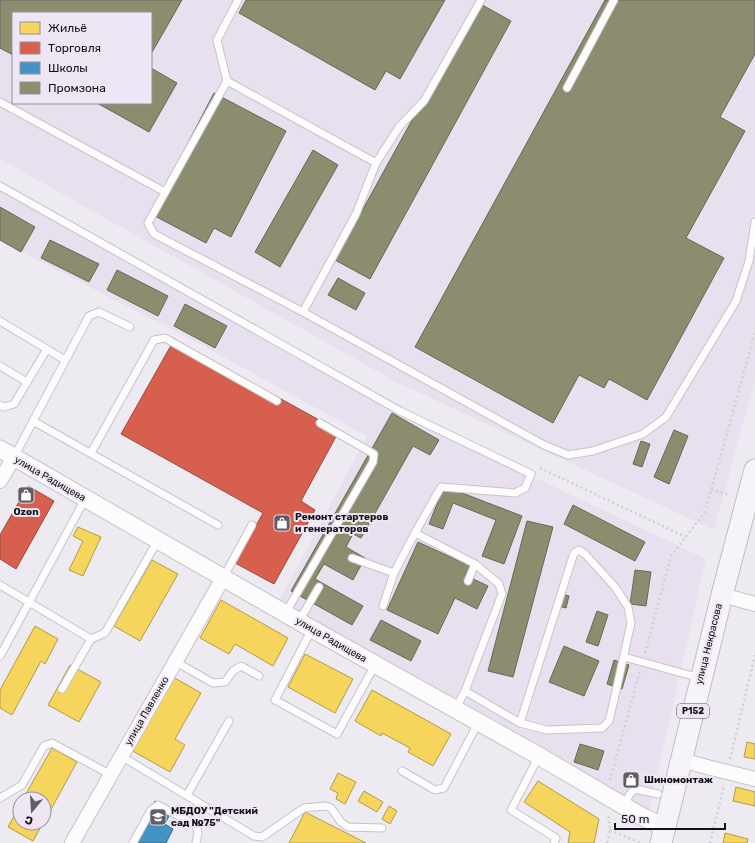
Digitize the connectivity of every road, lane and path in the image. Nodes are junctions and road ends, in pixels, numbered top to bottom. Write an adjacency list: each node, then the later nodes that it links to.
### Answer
1 (238, 0): 4 (lane)
2 (481, 0): 7 (lane)
3 (614, 0): 5 (lane)
4 (227, 81): 7 (lane); 9 (lane)
5 (567, 88)
6 (0, 102): 9 (lane)
7 (376, 163): 11 (lane)
8 (0, 186): 30 (lane)
9 (164, 192): 11 (lane)
10 (755, 222): 11 (lane)
11 (303, 312)
12 (0, 321): 15 (lane)
13 (130, 327): 16 (lane)
14 (755, 333): 49 (path)
15 (47, 349): 16 (lane); 18 (lane)
16 (65, 360): 21 (lane)
17 (0, 366): 18 (lane)
18 (27, 382): 20 (lane)
19 (277, 401): 24 (lane)
20 (0, 405)
21 (33, 421): 23 (lane); 24 (lane)
22 (320, 423): 43 (lane)
23 (7, 453): 26 (street); 27 (street, улица Радищева)
24 (91, 453): 29 (lane)
25 (755, 470): 39 (main road, улица Некрасова / Р152)
26 (0, 481)
27 (85, 499): 31 (street, улица Радищева); 40 (lane)
28 (252, 525): 35 (lane)
29 (218, 526)
30 (415, 533): 33 (lane); 34 (lane)
31 (158, 540): 35 (street, улица Радищева); 44 (lane)
32 (352, 558): 34 (lane)
33 (474, 564): 36 (lane); 54 (lane)
34 (394, 573): 42 (lane)
35 (223, 578): 43 (street, улица Радищева); 48 (street, улица Павленко)
36 (468, 581)
37 (0, 585): 40 (lane)
38 (319, 587): 43 (lane)
39 (722, 595): 41 (street); 52 (main road, улица Некрасова / Р152)
40 (29, 602): 44 (lane); 46 (lane)
41 (755, 604)
42 (383, 606)
43 (299, 622): 50 (street, улица Радищева); 50 (lane)
44 (91, 638): 53 (lane)
45 (755, 655): 63 (path)
46 (0, 656)
47 (624, 657): 49 (lane); 57 (lane); 57 (lane)
48 (176, 662): 51 (lane); 59 (street, улица Павленко)
49 (643, 662): 52 (lane); 68 (path)
50 (375, 665): 55 (street, улица Радищева)
51 (259, 676)
52 (701, 677): 61 (main road, улица Некрасова / Р152)
53 (62, 689)
54 (465, 691): 55 (lane); 57 (lane)
55 (455, 710): 58 (street, улица Радищева)
56 (229, 721): 67 (lane)
57 (520, 723)
58 (478, 724): 60 (street, улица Радищева); 62 (lane)
59 (121, 756): 64 (street, улица Павленко); 67 (lane)
60 (539, 756): 68 (street, улица Радищева); 77 (lane)
61 (682, 760): 63 (street); 73 (main road, улица Некрасова / Р152)
62 (402, 771)
63 (727, 772): 65 (street); 80 (path)
64 (110, 775): 69 (lane); 74 (street, улица Павленко)
65 (755, 779)
66 (658, 794): 70 (lane)
67 (187, 795): 71 (lane)
68 (606, 796): 70 (street, улица Радищева); 72 (path)
69 (0, 798)
70 (625, 807): 73 (street, улица Радищева)
71 (382, 828)
72 (610, 830): 78 (path); 79 (path)
73 (663, 835)
74 (72, 843)
75 (133, 843): 76 (lane)
76 (196, 843)
77 (554, 843)
78 (607, 843)
79 (641, 843)
80 (710, 843)

